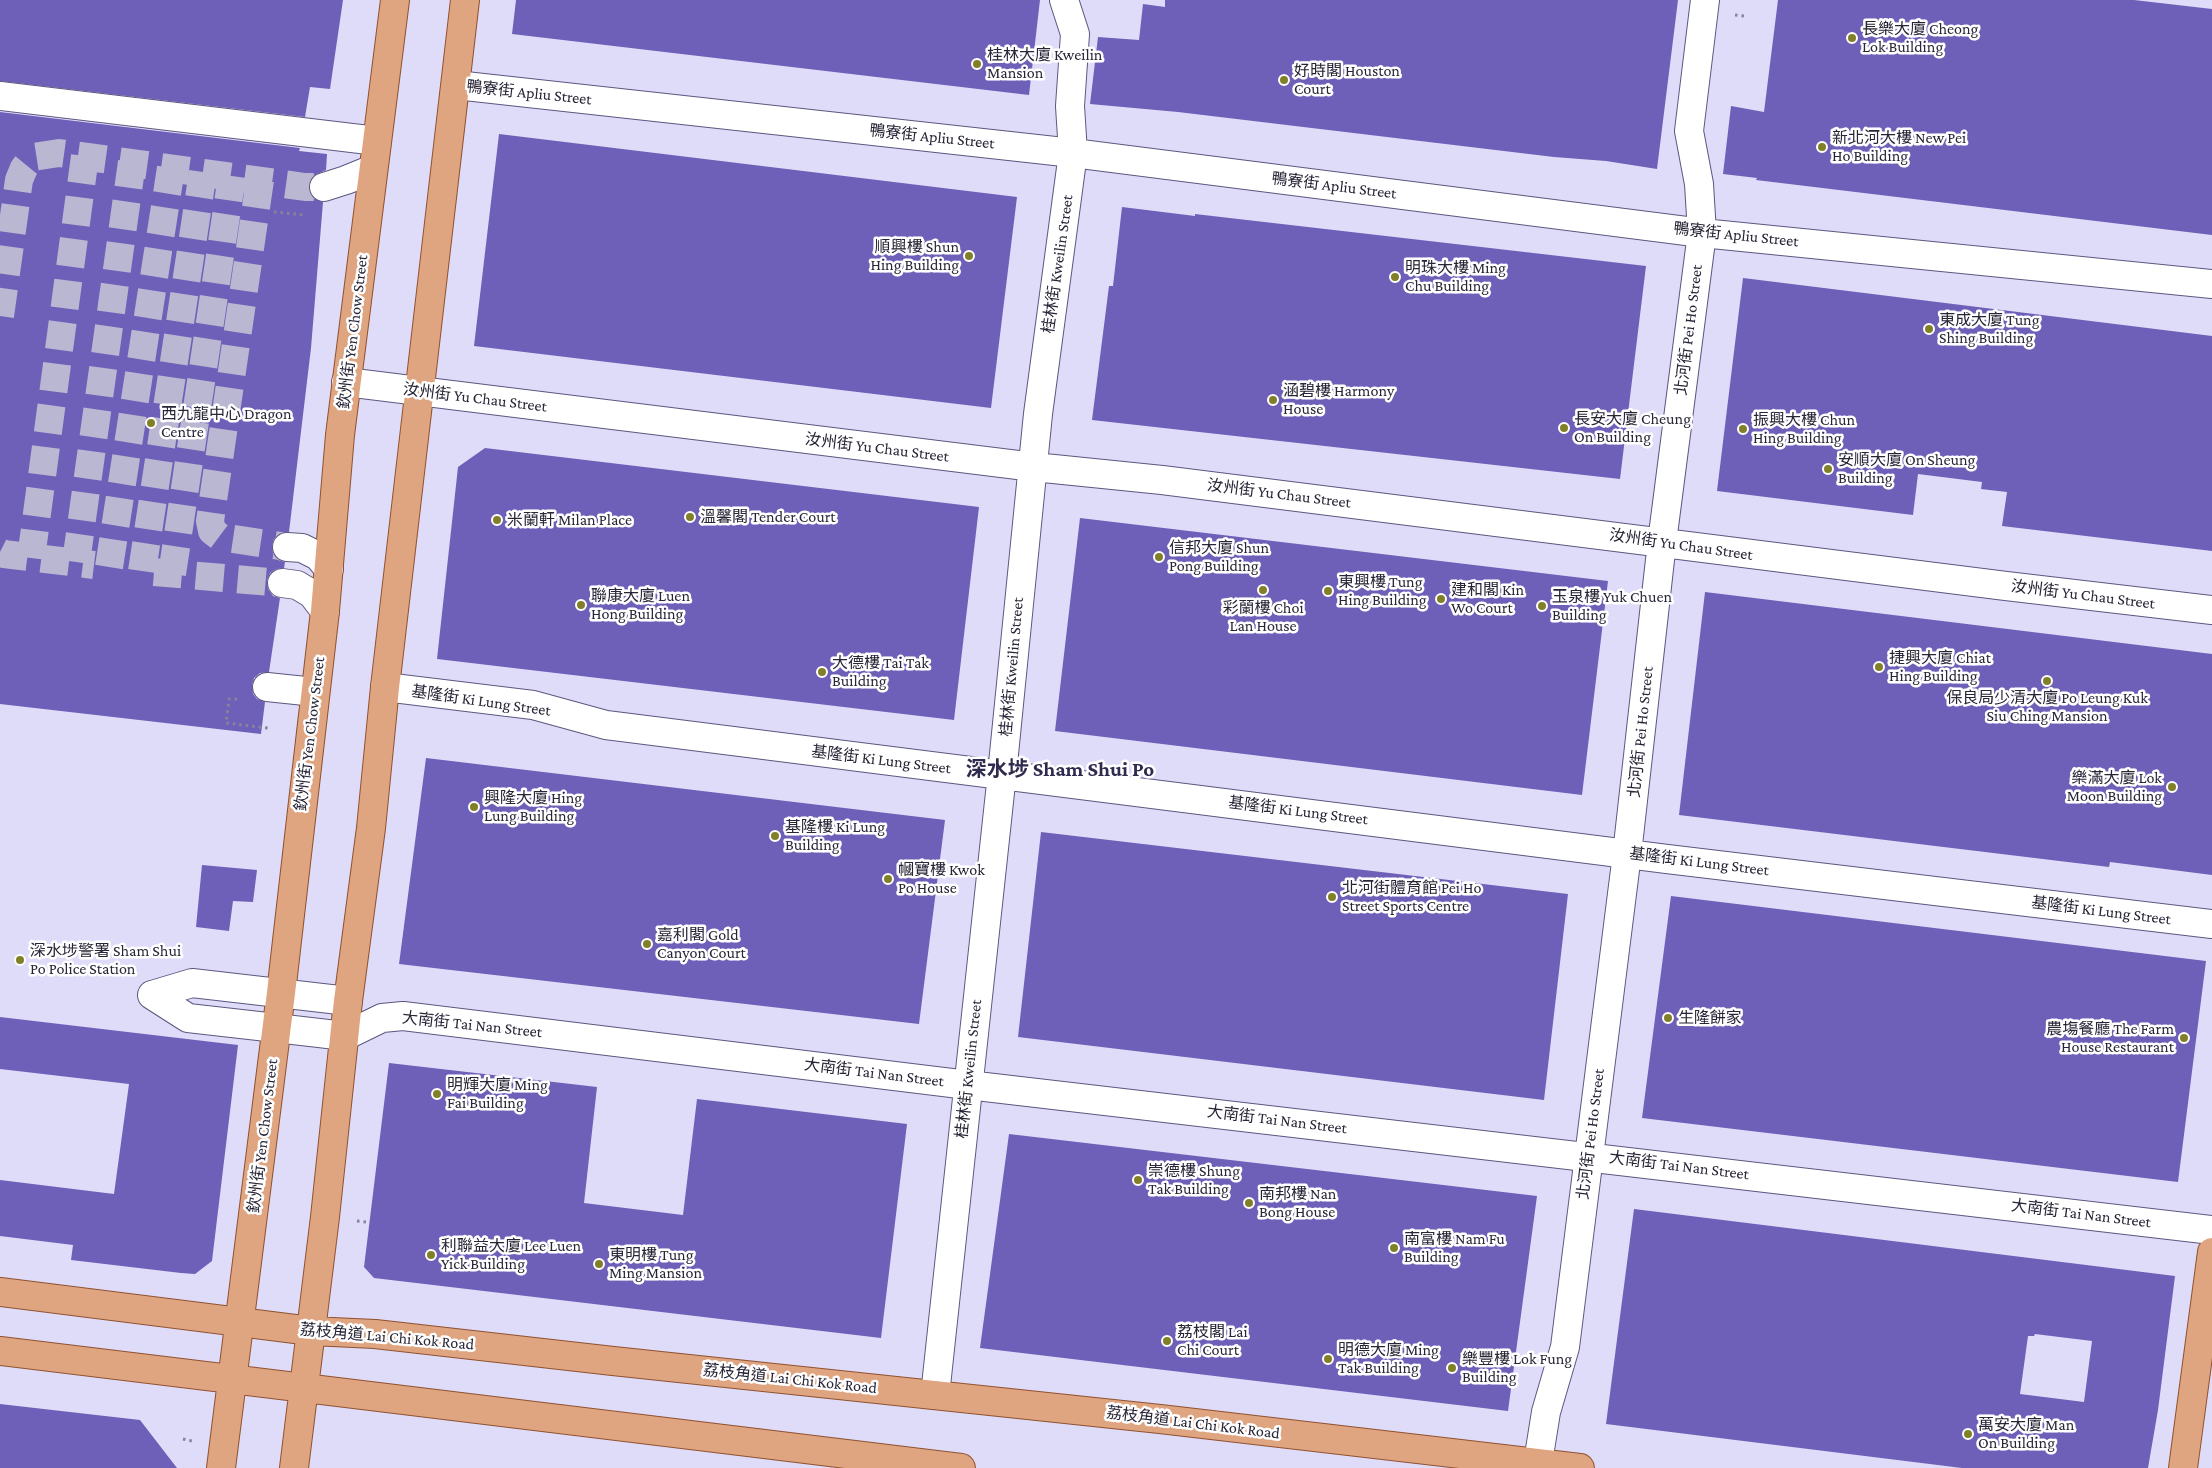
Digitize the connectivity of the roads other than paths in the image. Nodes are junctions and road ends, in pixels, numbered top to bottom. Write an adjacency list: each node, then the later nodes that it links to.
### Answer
1 (395, 0): 7 (main road, 欽州街 Yen Chow Street)
2 (465, 0): 5 (main road)
3 (1064, 0): 8 (street, 桂林街 Kweilin Street)
4 (1705, 0): 11 (street, 北河街 Pei Ho Street)
5 (456, 85): 8 (street, 鴨寮街 Apliu Street); 14 (main road)
6 (0, 96): 7 (street)
7 (377, 141): 9 (main road, 欽州街 Yen Chow Street)
8 (1073, 153): 11 (street, 鴨寮街 Apliu Street); 15 (street, 桂林街 Kweilin Street)
9 (373, 169): 10 (street); 13 (main road, 欽州街 Yen Chow Street)
10 (324, 187)
11 (1702, 233): 12 (street, 鴨寮街 Apliu Street); 16 (street, 北河街 Pei Ho Street)
12 (2212, 284)
13 (346, 382): 14 (street, 汝州街 Yu Chau Street); 18 (main road, 欽州街 Yen Chow Street)
14 (421, 392): 15 (street, 汝州街 Yu Chau Street); 24 (main road)
15 (1034, 467): 16 (street, 汝州街 Yu Chau Street); 25 (street, 桂林街 Kweilin Street)
16 (1662, 542): 20 (street, 汝州街 Yu Chau Street); 26 (street, 北河街 Pei Ho Street)
17 (287, 547): 18 (street)
18 (329, 569): 21 (main road, 欽州街 Yen Chow Street)
19 (282, 583): 21 (street)
20 (2212, 610)
21 (325, 611): 23 (main road, 欽州街 Yen Chow Street)
22 (268, 678): 23 (street)
23 (316, 683): 28 (main road, 欽州街 Yen Chow Street)
24 (385, 688): 25 (street, 基隆街 Ki Lung Street); 29 (main road)
25 (1002, 774): 26 (street, 基隆街 Ki Lung Street); 32 (street, 桂林街 Kweilin Street)
26 (1627, 854): 27 (street, 基隆街 Ki Lung Street); 33 (street, 北河街 Pei Ho Street)
27 (2212, 924)
28 (281, 994): 29 (street); 30 (main road, 欽州街 Yen Chow Street); 30 (street)
29 (348, 1001): 31 (main road)
30 (276, 1028): 31 (street); 37 (main road, 欽州街 Yen Chow Street)
31 (346, 1036): 32 (street, 大南街 Tai Nan Street); 38 (main road)
32 (968, 1085): 33 (street, 大南街 Tai Nan Street); 42 (street, 桂林街 Kweilin Street)
33 (1588, 1156): 34 (street, 大南街 Tai Nan Street); 43 (street, 北河街 Pei Ho Street)
34 (2212, 1230)
35 (2212, 1252): 49 (main road)
36 (0, 1292): 37 (main road, 荔枝角道 Lai Chi Kok Road)
37 (240, 1322): 38 (main road, 荔枝角道 Lai Chi Kok Road); 40 (main road, 欽州街 Yen Chow Street)
38 (310, 1331): 41 (main road); 42 (main road, 荔枝角道 Lai Chi Kok Road)
39 (0, 1351): 40 (main road)
40 (232, 1380): 41 (main road); 45 (main road, 欽州街 Yen Chow Street)
41 (303, 1389): 44 (main road); 46 (main road)
42 (935, 1395): 43 (main road, 荔枝角道 Lai Chi Kok Road)
43 (1538, 1462): 48 (main road, 荔枝角道 Lai Chi Kok Road)
44 (914, 1466): 47 (main road)
45 (221, 1468)
46 (294, 1468)
47 (961, 1468)
48 (1580, 1468)
49 (2183, 1468)

